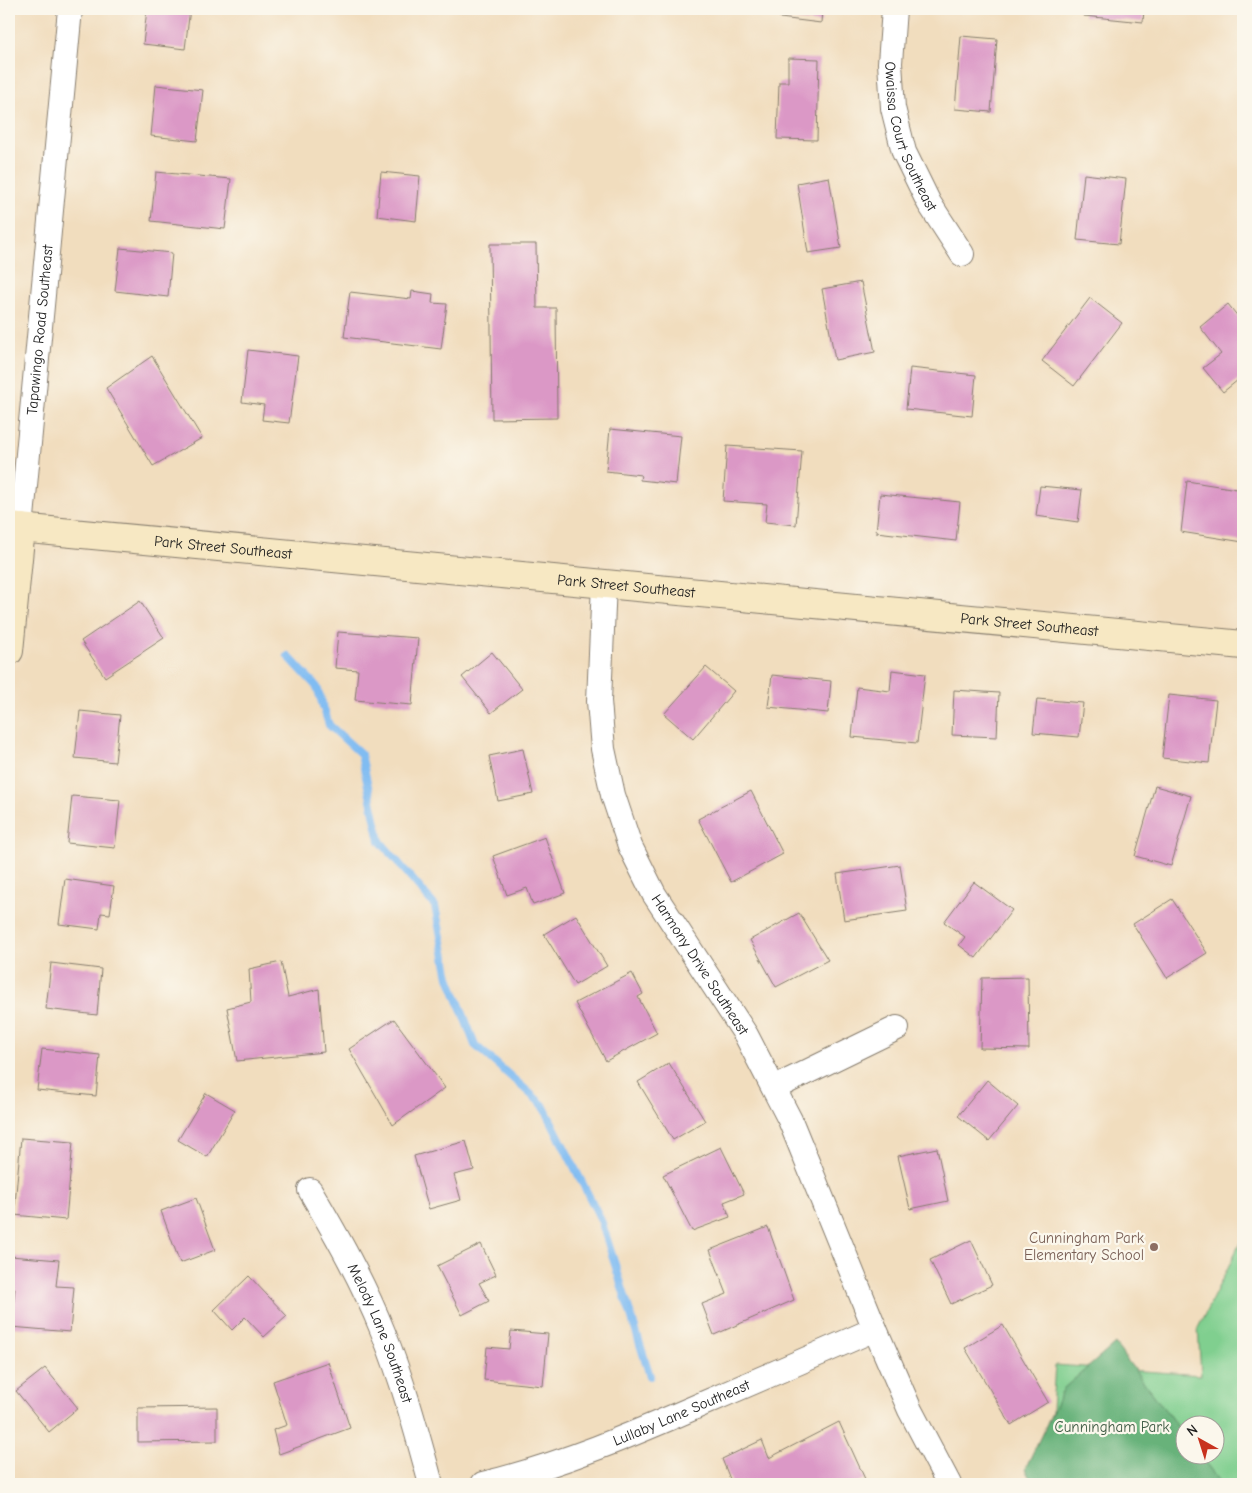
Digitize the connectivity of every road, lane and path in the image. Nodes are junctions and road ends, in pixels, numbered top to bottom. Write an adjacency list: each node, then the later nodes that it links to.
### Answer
1 (70, 9): 4 (street, Tapawingo Road Southeast)
2 (894, 9): 3 (street, Owaissa Court Southeast)
3 (962, 254)
4 (15, 527): 5 (main road, Park Street Southeast); 7 (main road, Tapawingo Road Southeast)
5 (604, 583): 6 (main road, Park Street Southeast); 9 (street, Harmony Drive Southeast)
6 (1243, 645)
7 (9, 650)
8 (897, 1028): 9 (street)
9 (774, 1088): 11 (street, Harmony Drive Southeast)
10 (310, 1190): 12 (street, Melody Lane Southeast)
11 (875, 1330): 13 (street, Lullaby Lane Southeast); 14 (street, Harmony Drive Southeast)
12 (431, 1484)
13 (483, 1484)
14 (949, 1484)

